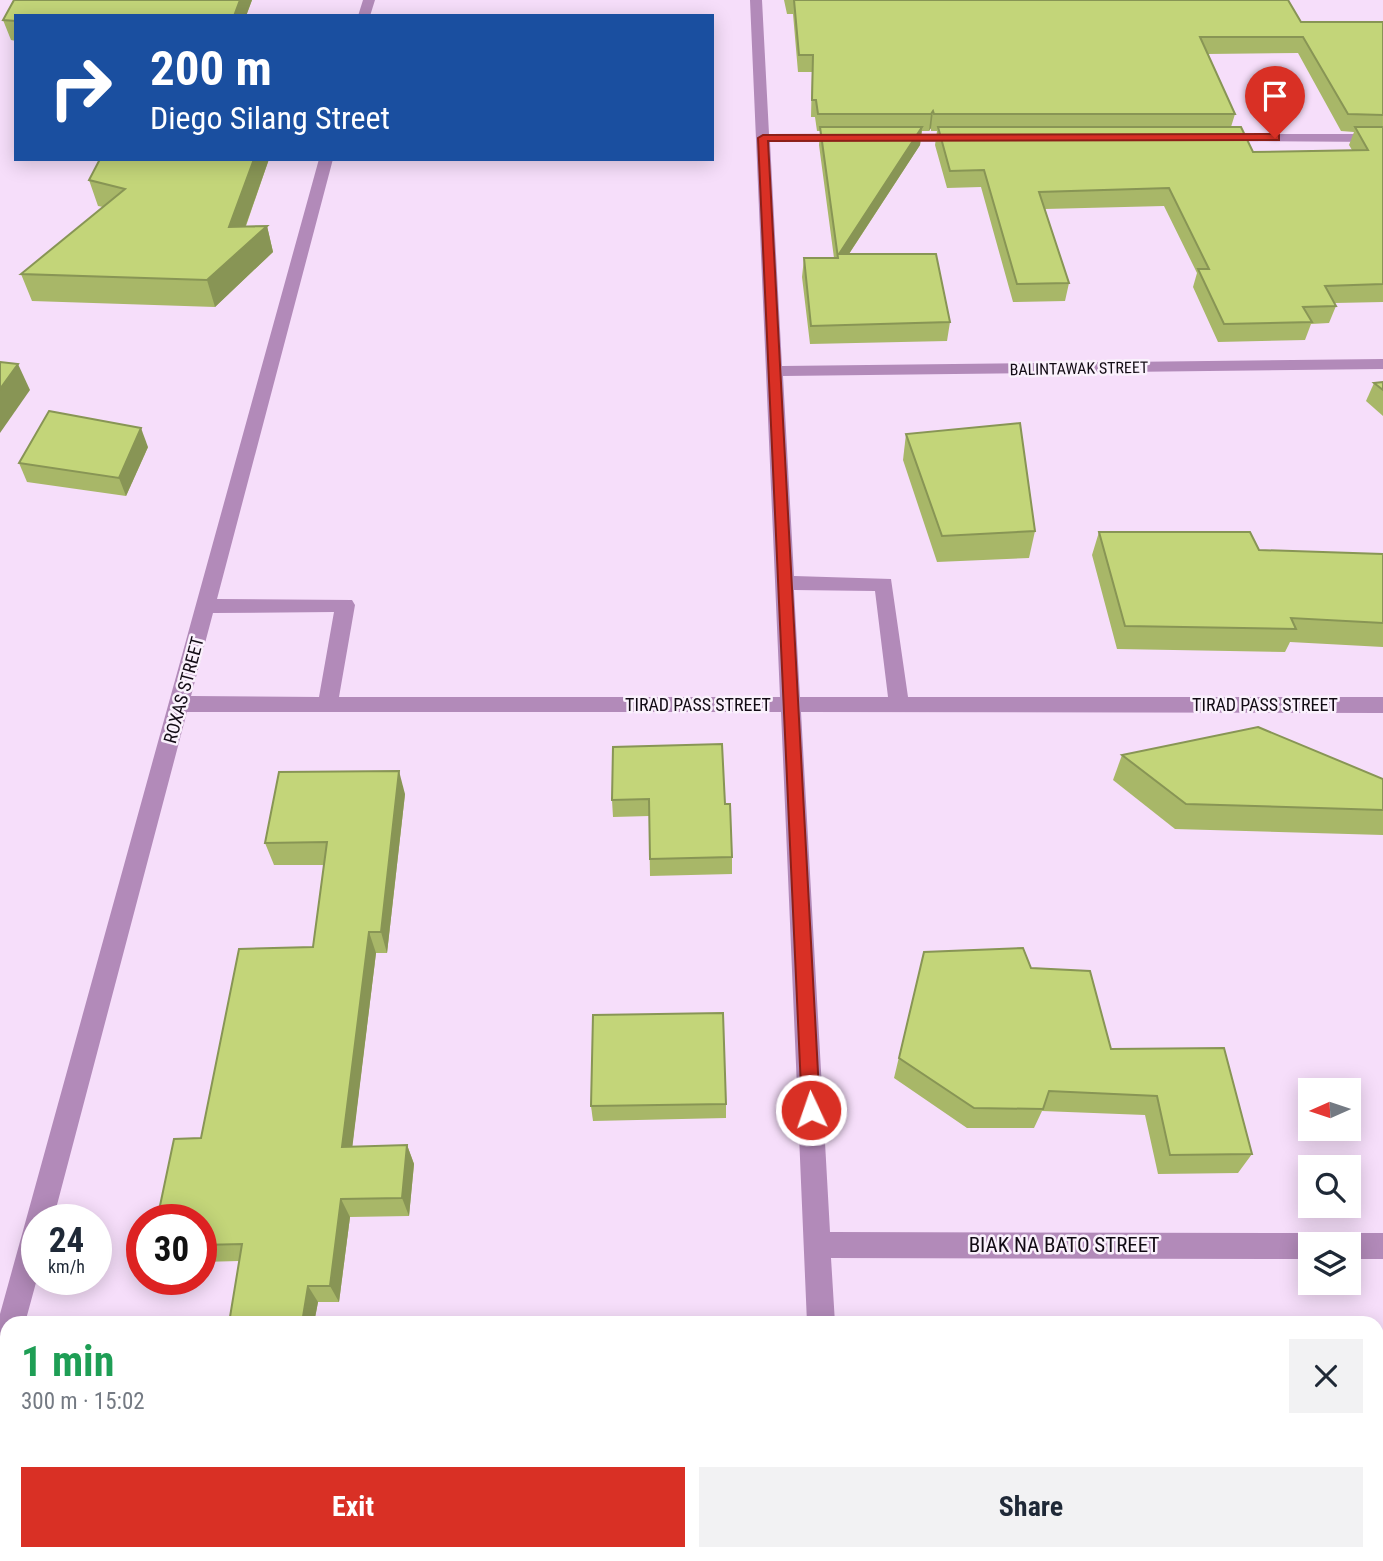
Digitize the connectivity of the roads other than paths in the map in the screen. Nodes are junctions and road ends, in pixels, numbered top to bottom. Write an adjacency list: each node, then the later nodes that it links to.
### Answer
1 (756, 0): 2 (street)
2 (763, 138): 3 (street); 8 (street)
3 (983, 138)
4 (1204, 138): 5 (street)
5 (1383, 138)
6 (325, 161): 10 (street, ROXAS STREET)
7 (1383, 365): 8 (street, BALINTAWAK STREET)
8 (775, 370): 9 (street)
9 (786, 583): 13 (street); 14 (street)
10 (207, 606): 11 (street, ROXAS STREET); 12 (street)
11 (180, 704): 12 (street, TIRAD PASS STREET); 16 (street, ROXAS STREET)
12 (328, 704): 13 (street, TIRAD PASS STREET)
13 (792, 705): 14 (street, TIRAD PASS STREET); 17 (street)
14 (899, 705): 15 (street, TIRAD PASS STREET)
15 (1383, 705)
16 (44, 1204)
17 (817, 1245): 18 (street, BIAK NA BATO STREET); 23 (street)
18 (1298, 1246)
19 (1361, 1246): 20 (street)
20 (1383, 1246)
21 (21, 1281): 22 (street)
22 (10, 1316)
23 (821, 1316)

